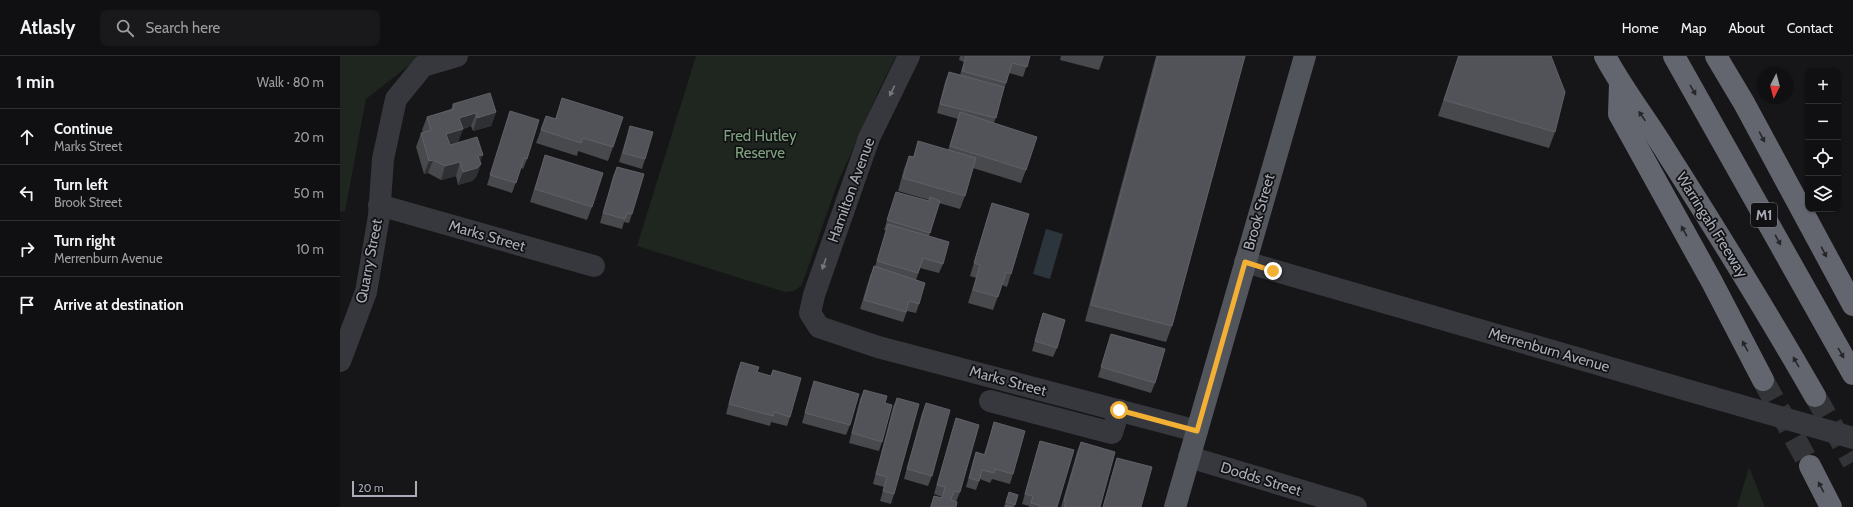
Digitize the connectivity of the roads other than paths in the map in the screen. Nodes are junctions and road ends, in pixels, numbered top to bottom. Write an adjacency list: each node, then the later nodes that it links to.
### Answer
1 (457, 56): 8 (street, Quarry Street)
2 (909, 56): 12 (street, Hamilton Avenue, one-way to 12)
3 (1305, 56): 9 (main road, Brook Street)
4 (1605, 56): 7 (highway, Warringah Freeway)
5 (1674, 56): 14 (highway, M1, one-way to 14)
6 (1716, 56): 11 (highway, one-way to 11)
7 (1620, 84): 15 (highway, one-way to 7); 16 (highway, Warringah Freeway, one-way to 7)
8 (380, 205): 10 (street, Marks Street); 13 (street, Quarry Street)
9 (1245, 262): 19 (main road, Brook Street); 20 (street, Merrenburn Avenue, bridge)
10 (594, 266)
11 (1853, 305)
12 (819, 327): 18 (street, Marks Street)
13 (340, 361)
14 (1853, 374)
15 (1763, 380)
16 (1815, 396)
17 (990, 401): 18 (street)
18 (1119, 410): 19 (street, Marks Street)
19 (1197, 431): 21 (main road, Brook Street)
20 (1853, 438)
21 (1189, 458): 23 (main road, Brook Street); 24 (street, Dodds Street)
22 (1810, 466): 25 (highway, one-way to 22)
23 (1175, 507)
24 (1356, 507)
25 (1832, 507)

